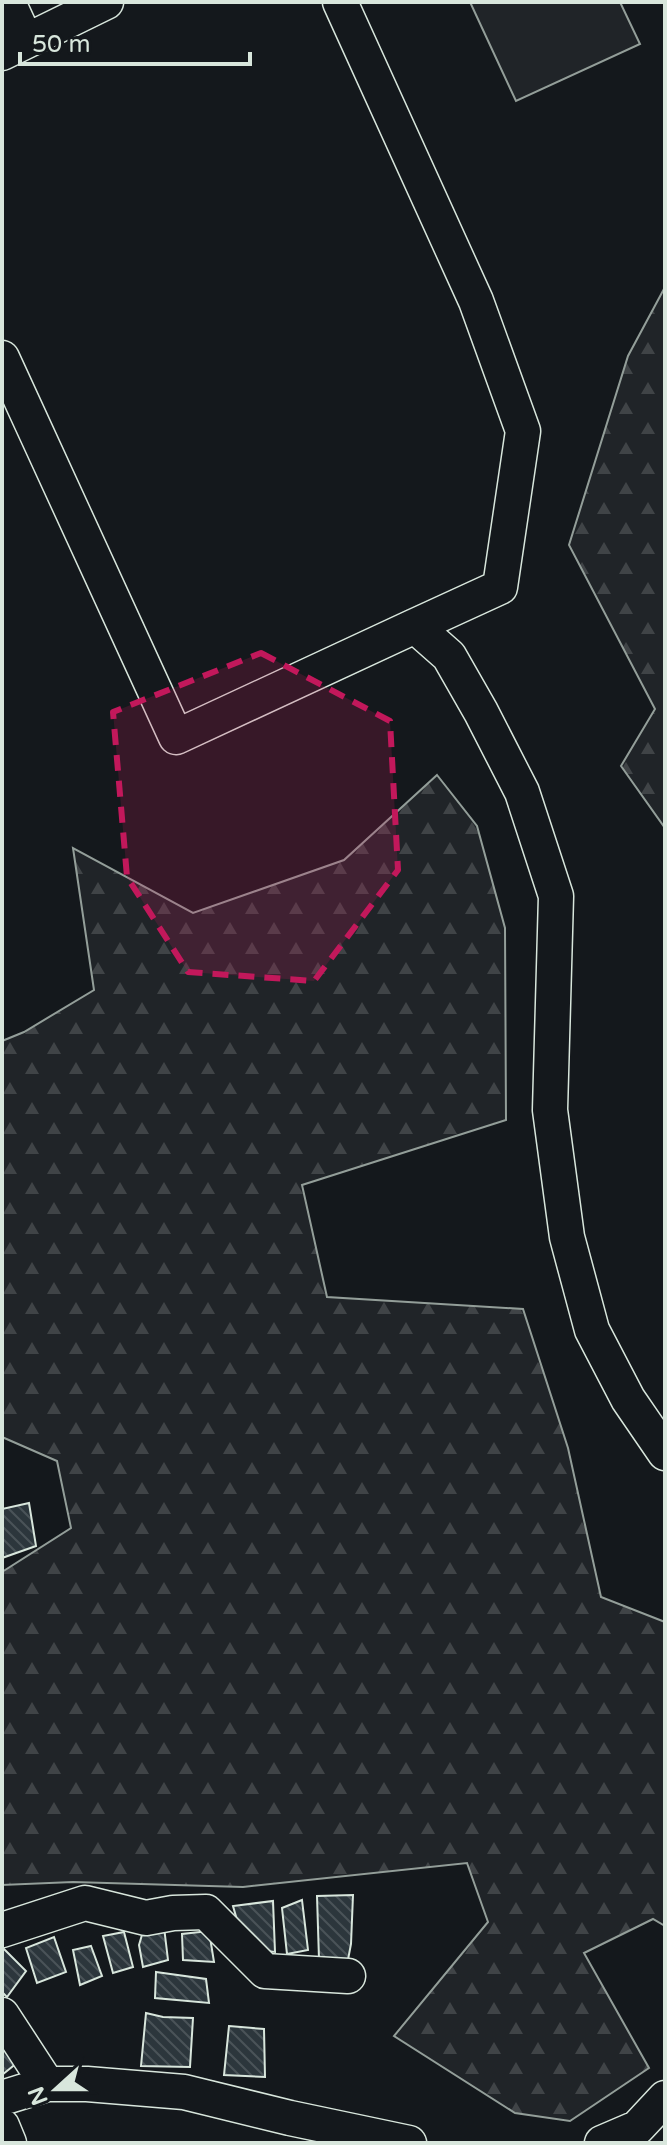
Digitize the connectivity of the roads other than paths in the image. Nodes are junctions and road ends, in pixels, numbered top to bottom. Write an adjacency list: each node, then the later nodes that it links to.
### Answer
1 (8, 2): 4 (street)
2 (106, 2): 4 (street)
3 (340, 2): 6 (street)
4 (14, 47)
5 (2, 358): 6 (street)
6 (415, 626): 7 (street)
7 (665, 1453)
8 (2, 1930): 9 (street)
9 (348, 1976)
10 (2, 2015): 11 (street)
11 (47, 2084): 12 (street); 15 (street)
12 (2, 2098)
13 (665, 2098): 17 (street)
14 (2, 2126): 16 (street)
15 (389, 2141)
16 (9, 2143)
17 (602, 2143)

